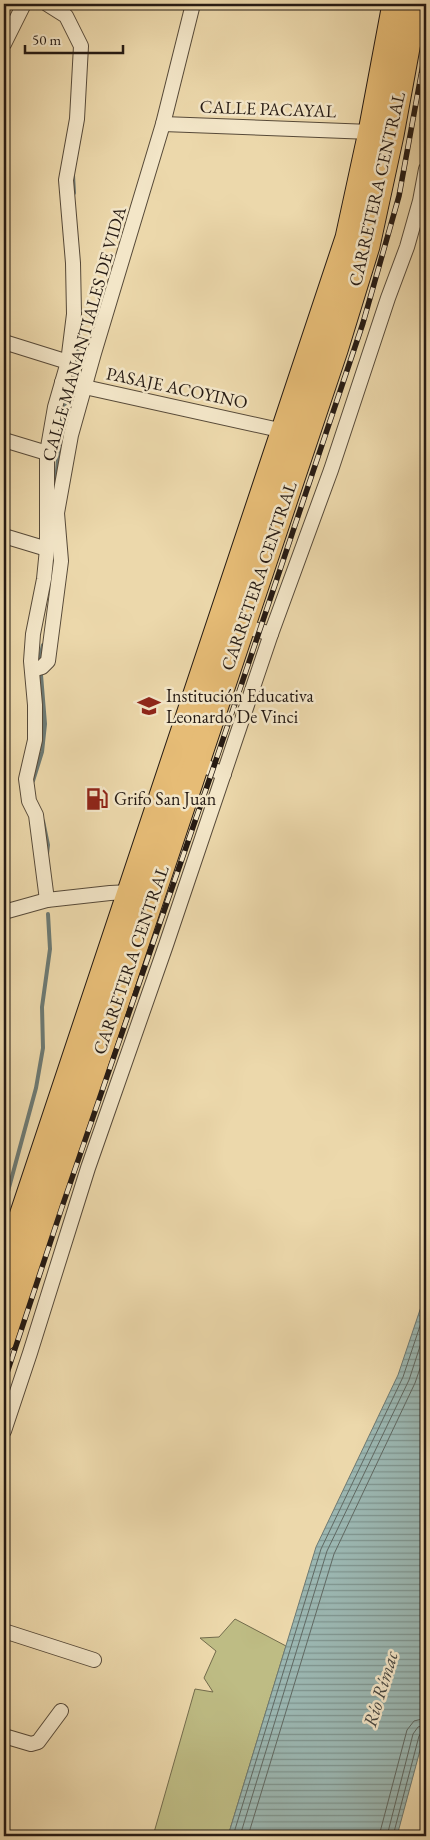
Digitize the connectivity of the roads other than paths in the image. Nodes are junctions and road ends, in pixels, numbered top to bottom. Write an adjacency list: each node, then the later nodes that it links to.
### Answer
1 (24, 4): 6 (street)
2 (48, 4): 11 (street)
3 (193, 4): 7 (street, CALLE MANANTIALES DE VIDA)
4 (394, 4): 8 (highway, CARRETERA CENTRAL)
5 (416, 4): 19 (highway, CARRETERA CENTRAL)
6 (4, 44)
7 (164, 124): 8 (street, CALLE PACAYAL); 13 (street, CALLE MANANTIALES DE VIDA)
8 (371, 132): 14 (highway, CARRETERA CENTRAL)
9 (426, 169): 20 (street)
10 (4, 342): 11 (street)
11 (68, 362): 12 (street)
12 (62, 382): 13 (street, PASAJE ACOYINO); 16 (street)
13 (84, 387): 14 (street, PASAJE ACOYINO); 21 (street, CALLE MANANTIALES DE VIDA)
14 (284, 431): 24 (highway, CARRETERA CENTRAL)
15 (4, 440): 16 (street)
16 (47, 453): 18 (street)
17 (4, 536): 18 (street)
18 (47, 549): 21 (street)
19 (243, 626): 20 (street); 22 (highway, CARRETERA CENTRAL)
20 (271, 634): 23 (street)
21 (32, 670): 25 (street)
22 (197, 763): 23 (street); 24 (highway, CARRETERA CENTRAL)
23 (224, 774): 29 (street)
24 (140, 896): 25 (street); 27 (highway, CARRETERA CENTRAL); 28 (highway, CARRETERA CENTRAL)
25 (47, 900): 26 (street)
26 (4, 912)
27 (4, 1270)
28 (4, 1338)
29 (4, 1431)
30 (4, 1631): 31 (street)
31 (94, 1660)
32 (61, 1711): 33 (street)
33 (4, 1736)

